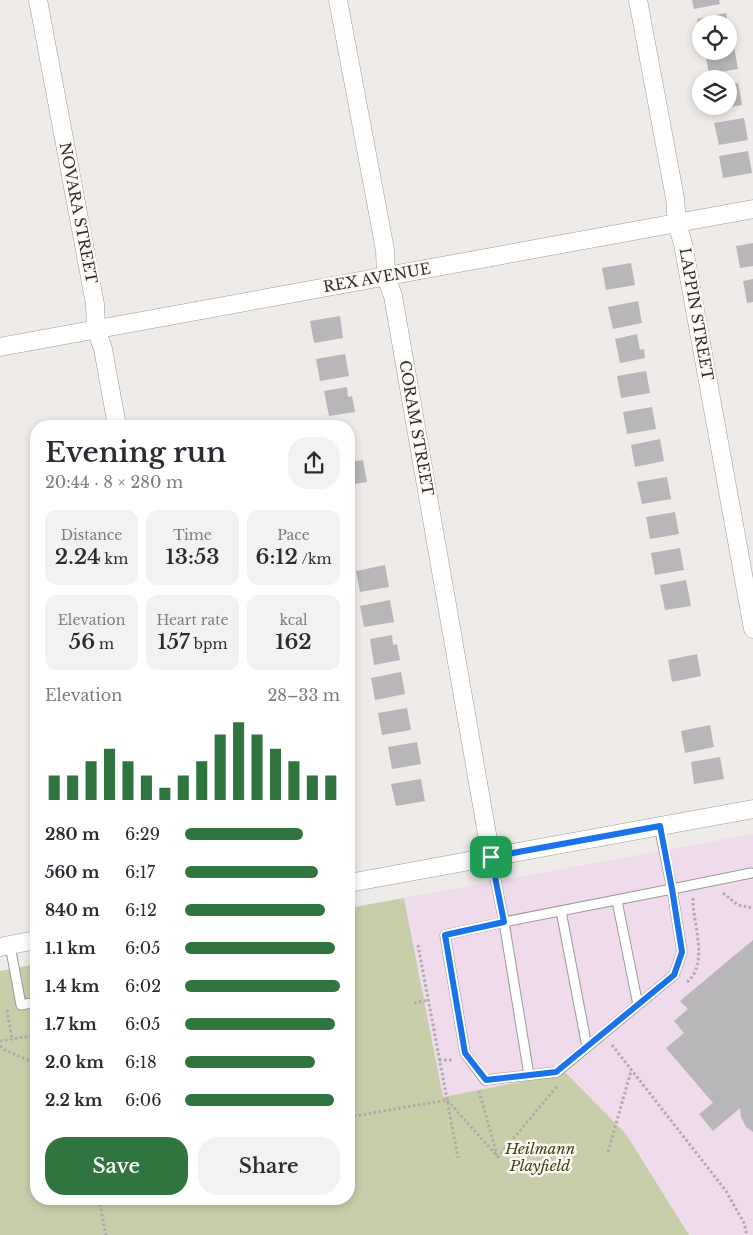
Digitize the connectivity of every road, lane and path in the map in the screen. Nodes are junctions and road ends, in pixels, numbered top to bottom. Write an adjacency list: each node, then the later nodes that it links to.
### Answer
1 (38, 0): 7 (street, NOVARA STREET)
2 (338, 0): 6 (street, CORAM STREET)
3 (638, 0): 5 (street, LAPPIN STREET)
4 (753, 210): 5 (street, REX AVENUE)
5 (676, 223): 6 (street, REX AVENUE); 10 (street, LAPPIN STREET)
6 (386, 276): 7 (street, REX AVENUE); 13 (street, CORAM STREET)
7 (96, 329): 8 (street, REX AVENUE); 9 (street, NOVARA STREET)
8 (0, 347)
9 (116, 420)
10 (753, 628)
11 (753, 809): 12 (street)
12 (660, 826): 13 (street); 16 (lane)
13 (491, 857): 15 (street); 19 (lane)
14 (750, 873): 16 (lane)
15 (355, 882)
16 (672, 889): 17 (lane); 27 (lane)
17 (617, 901): 18 (lane); 27 (lane)
18 (561, 911): 19 (lane); 33 (lane)
19 (504, 922): 38 (lane); 38 (lane)
20 (30, 941): 22 (street)
21 (418, 945): 23 (path)
22 (5, 946): 26 (lane)
23 (428, 1000): 25 (path); 34 (path)
24 (30, 1003): 26 (lane)
25 (414, 1003)
26 (21, 1005): 29 (path)
27 (638, 1005): 33 (lane)
28 (30, 1036): 29 (path)
29 (12, 1039): 30 (path)
30 (0, 1041)
31 (0, 1046): 36 (path)
32 (612, 1046): 37 (path)
33 (586, 1047): 38 (lane)
34 (440, 1060): 35 (path); 42 (path)
35 (456, 1060)
36 (30, 1061)
37 (631, 1070): 40 (path); 45 (path)
38 (529, 1075)
39 (477, 1085): 41 (path)
40 (608, 1152)
41 (498, 1157)
42 (458, 1158)
43 (101, 1205): 44 (path)
44 (106, 1235)
45 (747, 1235)

